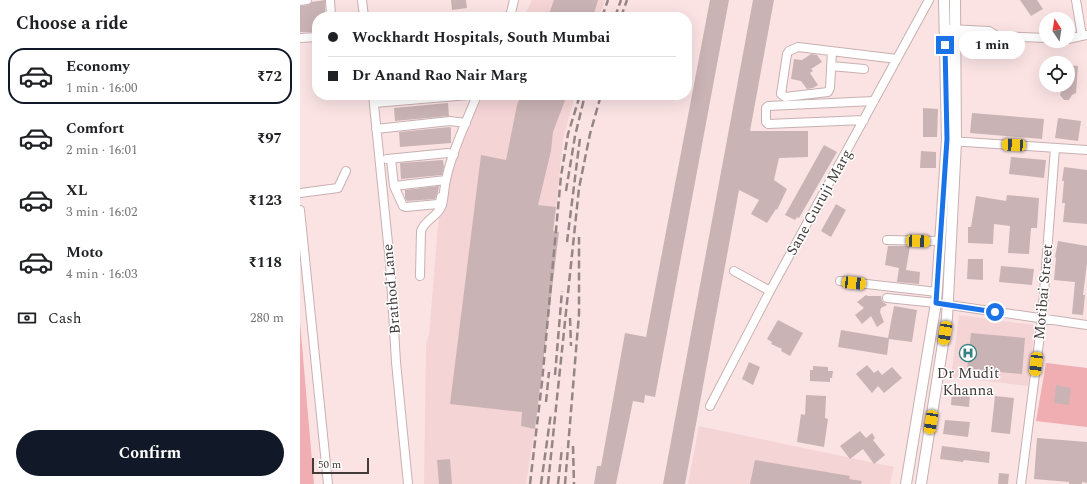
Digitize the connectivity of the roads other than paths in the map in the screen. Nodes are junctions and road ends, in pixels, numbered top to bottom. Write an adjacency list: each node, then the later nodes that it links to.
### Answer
1 (307, 0): 9 (street)
2 (330, 0): 10 (street)
3 (362, 0): 11 (street)
4 (514, 0): 12 (street)
5 (929, 0): 20 (street, Sane Guruji Marg)
6 (944, 0): 13 (main road)
7 (954, 0): 14 (main road)
8 (1076, 0): 15 (street)
9 (300, 1)
10 (331, 12)
11 (363, 12)
12 (511, 12)
13 (944, 29): 14 (street); 29 (main road)
14 (955, 33): 18 (street); 29 (main road)
15 (1084, 36)
16 (312, 37): 17 (street)
17 (300, 38)
18 (1039, 38)
19 (832, 51): 20 (street); 21 (street); 21 (street)
20 (897, 59): 25 (street, Sane Guruji Marg)
21 (831, 66): 22 (street)
22 (864, 70)
23 (373, 100): 28 (street, Brathod Lane)
24 (472, 100): 27 (street)
25 (874, 101): 26 (street, Sane Guruji Marg); 26 (street)
26 (864, 120): 45 (street, Sane Guruji Marg)
27 (466, 123): 28 (street); 32 (street)
28 (376, 129): 34 (street, Brathod Lane)
29 (951, 141): 30 (street); 41 (main road); 49 (main road)
30 (1055, 148): 31 (street); 50 (street, Motibai Street)
31 (1087, 150)
32 (454, 155): 33 (street); 36 (street)
33 (391, 159): 34 (street); 37 (street)
34 (379, 160): 54 (street, Brathod Lane)
35 (346, 171): 38 (street)
36 (444, 180): 37 (street); 37 (street); 43 (street)
37 (394, 186)
38 (300, 193)
39 (300, 210): 53 (street)
40 (887, 240): 41 (street)
41 (940, 241): 46 (main road)
42 (734, 271): 45 (street)
43 (420, 276)
44 (840, 282): 46 (street)
45 (770, 291): 52 (street, Sane Guruji Marg)
46 (937, 292): 48 (main road)
47 (887, 298): 48 (street)
48 (936, 303): 49 (street); 55 (main road)
49 (948, 305): 50 (street); 56 (main road)
50 (1042, 319): 51 (street); 57 (street, Motibai Street)
51 (1087, 325)
52 (710, 406)
53 (328, 484)
54 (408, 484)
55 (906, 484)
56 (921, 484)
57 (1021, 484)

